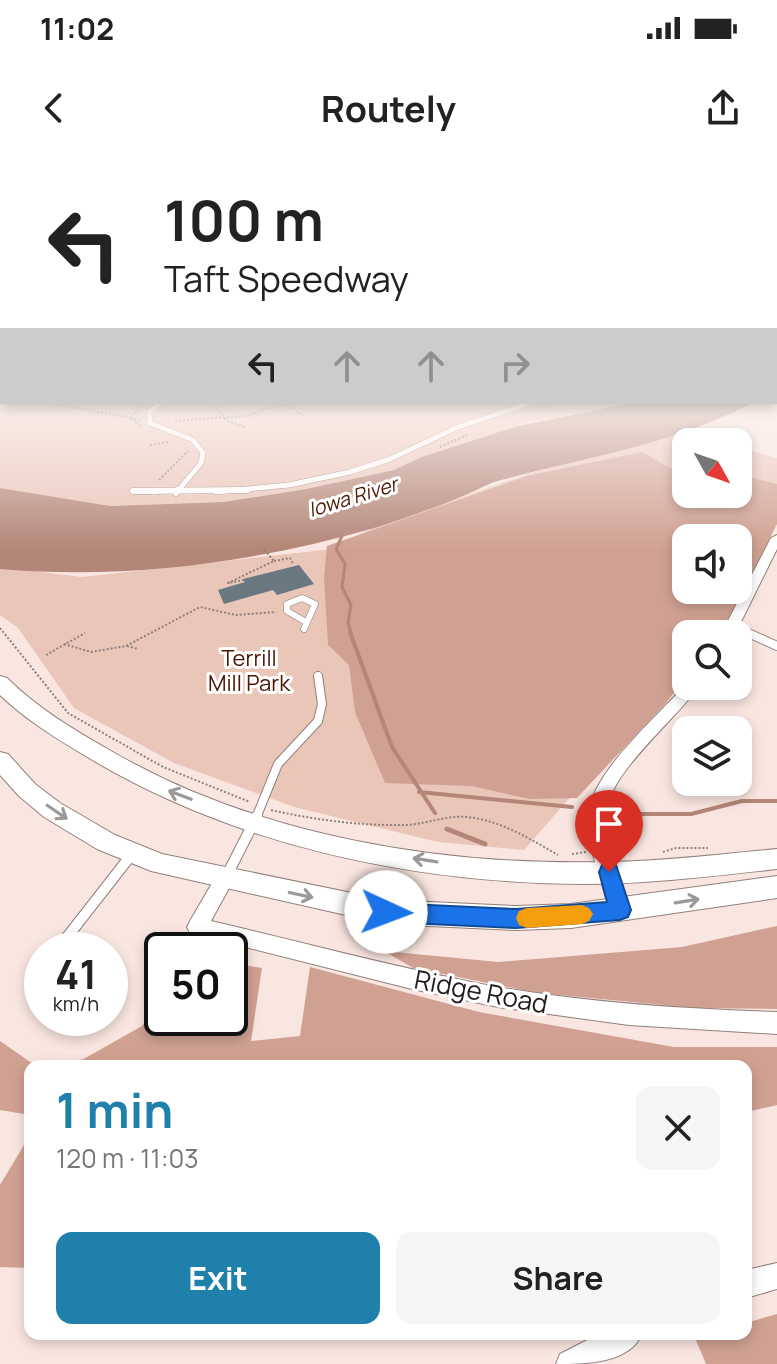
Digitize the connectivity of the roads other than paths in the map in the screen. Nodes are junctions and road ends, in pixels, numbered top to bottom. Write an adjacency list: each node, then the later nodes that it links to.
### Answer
1 (188, 438): 4 (lane)
2 (435, 438): 4 (lane)
3 (133, 491): 4 (lane)
4 (176, 493)
5 (776, 543): 6 (street)
6 (735, 620)
7 (305, 626): 7 (lane)
8 (752, 637): 9 (lane)
9 (777, 646)
10 (318, 676): 14 (lane)
11 (0, 683): 14 (main road, one-way to 11)
12 (679, 700): 17 (street)
13 (2, 767): 15 (main road, one-way to 15)
14 (257, 815): 17 (main road, one-way to 14); 18 (lane)
15 (133, 853): 18 (main road); 21 (lane)
16 (777, 859): 17 (main road)
17 (605, 860): 20 (street)
18 (225, 879): 20 (main road, one-way to 20); 22 (street, Ridge Road)
19 (777, 887): 20 (main road, one-way to 19)
20 (620, 910)
21 (71, 932)
22 (777, 1023)
23 (777, 1276): 24 (street)
24 (752, 1282)
25 (616, 1340): 26 (street)
26 (570, 1364)

